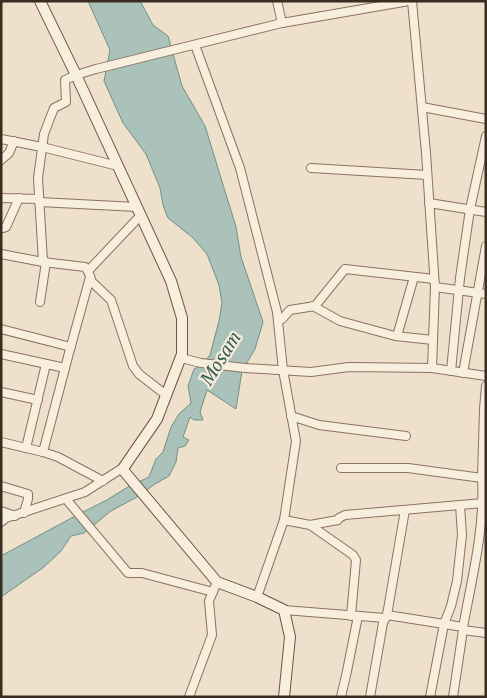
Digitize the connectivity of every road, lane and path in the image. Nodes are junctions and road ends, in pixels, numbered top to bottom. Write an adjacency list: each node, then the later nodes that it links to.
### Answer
1 (40, 1): 6 (street)
2 (277, 1): 4 (street)
3 (410, 1): 4 (street); 7 (street)
4 (282, 23): 5 (street)
5 (192, 46): 6 (street); 35 (street)
6 (76, 74): 12 (street); 14 (street)
7 (422, 106): 8 (street); 16 (street)
8 (486, 119)
9 (486, 136): 21 (street)
10 (1, 139): 11 (street)
11 (14, 141): 12 (street); 13 (street)
12 (42, 147): 14 (street); 19 (street)
13 (1, 160)
14 (118, 166): 22 (street)
15 (311, 168): 16 (street)
16 (427, 175): 20 (street)
17 (1, 198): 18 (street)
18 (18, 198): 19 (street); 24 (street)
19 (39, 201): 22 (street); 27 (street)
20 (429, 203): 21 (street); 30 (street)
21 (470, 209): 23 (street); 31 (street)
22 (139, 211): 28 (street); 41 (street)
23 (486, 212)
24 (1, 228)
25 (486, 246): 32 (street)
26 (1, 254): 27 (street)
27 (44, 262): 28 (street); 33 (street)
28 (89, 274): 39 (street); 51 (street)
29 (414, 277): 30 (street); 34 (street); 37 (street)
30 (435, 283): 31 (street); 38 (street)
31 (459, 290): 32 (street); 46 (street)
32 (482, 293): 47 (street)
33 (40, 302)
34 (313, 306): 35 (street); 37 (street)
35 (278, 321): 45 (street)
36 (1, 329): 39 (street)
37 (397, 336): 38 (street)
38 (433, 340): 44 (street)
39 (71, 347): 43 (street)
40 (1, 355): 42 (street)
41 (181, 358): 45 (street); 51 (street)
42 (46, 364): 43 (street); 52 (street)
43 (65, 368): 57 (street)
44 (432, 368): 45 (street); 46 (street)
45 (283, 370): 53 (street)
46 (451, 371): 47 (street)
47 (463, 373): 48 (street)
48 (486, 376)
49 (486, 386): 60 (street)
50 (1, 392): 52 (street)
51 (166, 395): 59 (street)
52 (38, 400): 56 (street)
53 (291, 416): 54 (street); 70 (street)
54 (406, 436)
55 (1, 442): 56 (street)
56 (26, 448): 57 (street)
57 (43, 452): 61 (street)
58 (341, 468): 60 (street)
59 (124, 469): 61 (street); 73 (street)
60 (484, 478): 64 (street)
61 (103, 481): 63 (street)
62 (1, 486): 68 (street)
63 (66, 499): 68 (street); 73 (street)
64 (484, 500): 65 (street); 79 (street)
65 (460, 505): 66 (street); 78 (street)
66 (405, 510): 72 (street); 77 (street)
67 (1, 511): 69 (street)
68 (24, 513): 69 (street)
69 (15, 516): 71 (street)
70 (284, 520): 72 (street); 74 (street)
71 (1, 522)
72 (310, 525): 76 (street)
73 (215, 587): 74 (street); 81 (street)
74 (257, 597): 75 (street)
75 (284, 610): 76 (street); 82 (street)
76 (354, 616): 77 (street); 83 (street)
77 (386, 617): 78 (street); 84 (street)
78 (444, 624): 79 (street); 85 (street)
79 (463, 628): 80 (street); 86 (street)
80 (486, 633)
81 (189, 697)
82 (284, 697)
83 (341, 697)
84 (370, 697)
85 (430, 697)
86 (453, 697)

